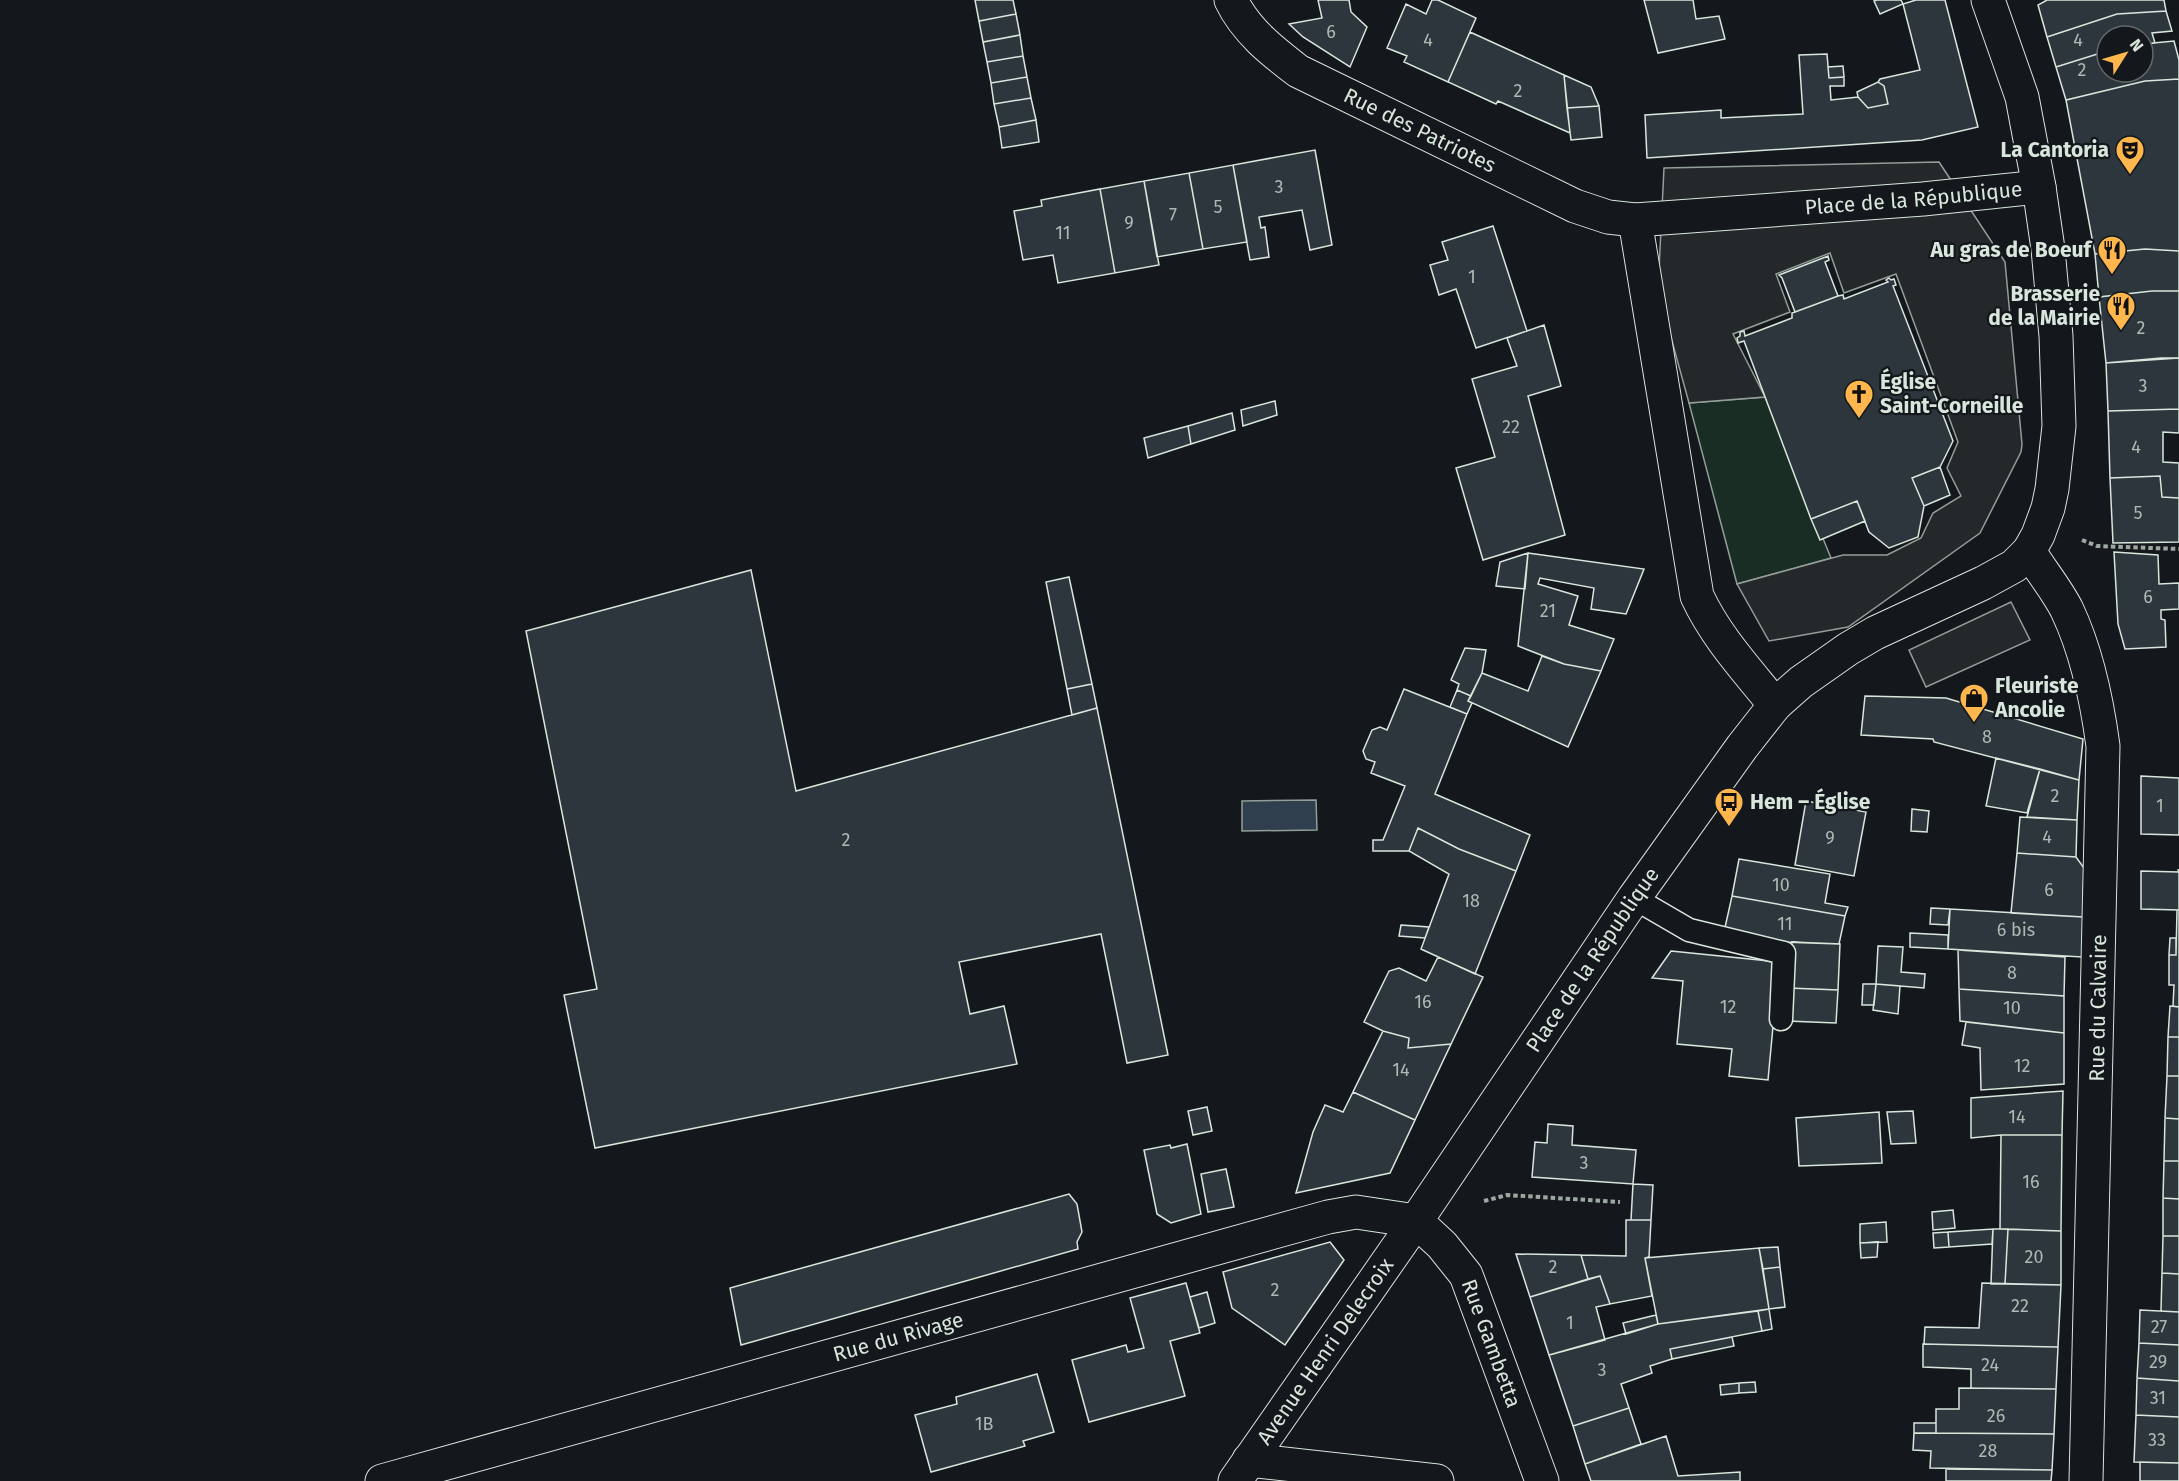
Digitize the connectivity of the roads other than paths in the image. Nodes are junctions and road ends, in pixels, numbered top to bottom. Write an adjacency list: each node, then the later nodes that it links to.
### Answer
1 (1231, 0): 4 (street, Rue des Patriotes)
2 (1988, 0): 3 (street)
3 (2039, 187): 4 (street, Place de la République); 5 (street, Place de la République)
4 (1635, 220): 6 (street)
5 (2036, 537): 6 (street, Place de la République); 14 (street, Rue du Calvaire)
6 (1775, 705): 7 (street, Place de la République)
7 (1634, 898): 8 (lane); 9 (street, Place de la République)
8 (1780, 1019)
9 (1416, 1221): 10 (street, Avenue Henri Delecroix); 11 (street, Rue du Rivage); 13 (street, Rue Gambetta)
10 (1242, 1470): 12 (street)
11 (382, 1481)
12 (1437, 1481)
13 (1542, 1481)
14 (2086, 1481)

